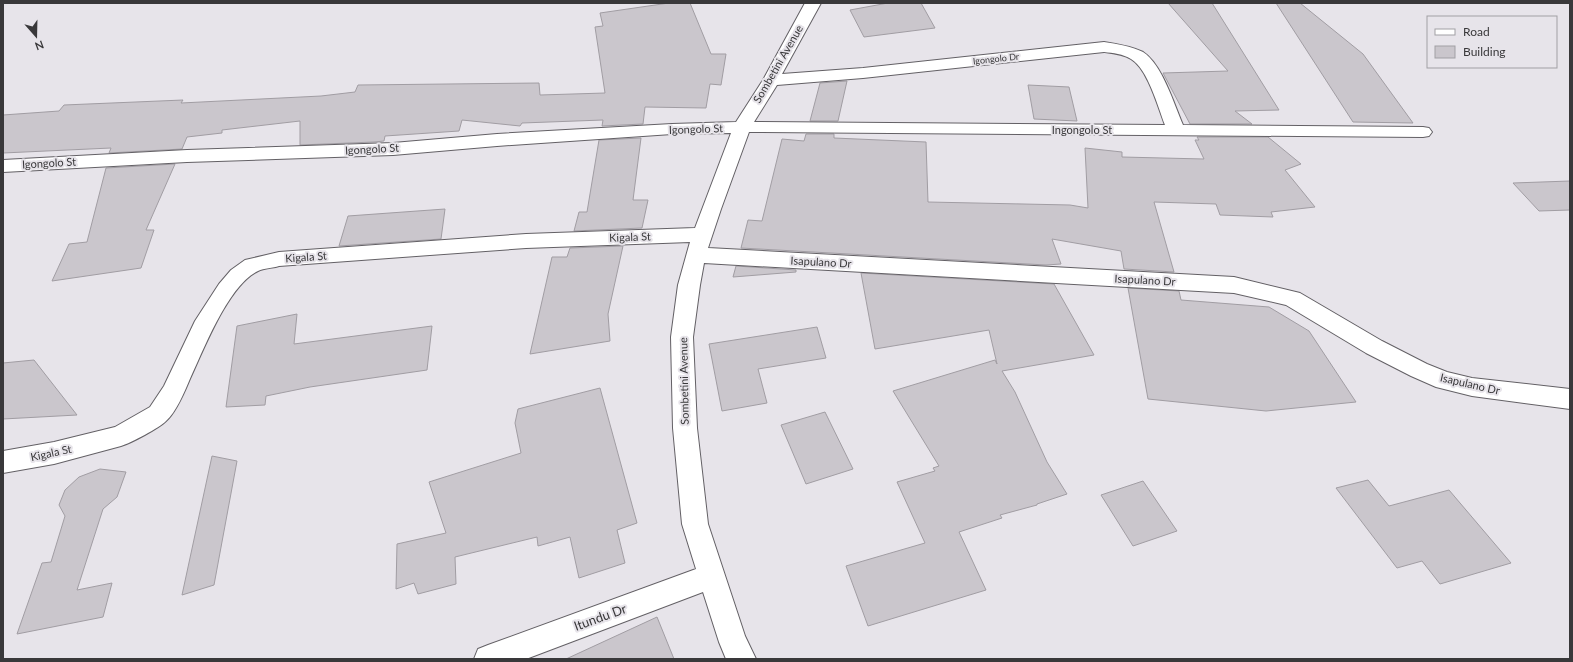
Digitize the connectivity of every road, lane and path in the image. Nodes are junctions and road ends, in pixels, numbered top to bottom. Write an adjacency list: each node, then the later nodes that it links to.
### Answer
1 (813, 3): 2 (street, Sombetini Avenue)
2 (770, 80): 3 (street, Sombetini Avenue); 4 (street, Igongolo Dr)
3 (742, 127): 4 (street, Ingongolo St); 6 (street, Igongolo St); 7 (street, Sombetini Avenue)
4 (1176, 130): 5 (street, Ingongolo St)
5 (1423, 132)
6 (3, 166)
7 (700, 245): 8 (street, Isapulano Dr); 9 (street, Kigala St); 10 (street, Sombetini Avenue)
8 (1570, 399)
9 (3, 462)
10 (712, 576): 11 (street, Itundu Dr); 12 (street, Sombetini Avenue)
11 (488, 659)
12 (742, 659)

